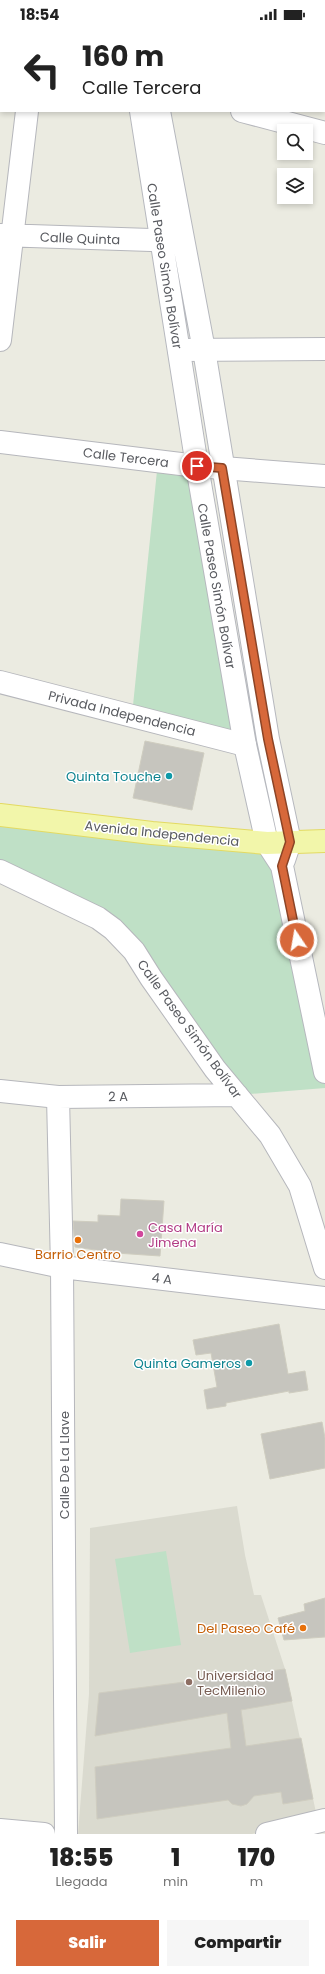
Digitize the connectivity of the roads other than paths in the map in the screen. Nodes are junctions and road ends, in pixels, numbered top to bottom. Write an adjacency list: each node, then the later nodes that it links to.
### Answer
1 (27, 112): 6 (street)
2 (141, 112): 7 (street, Calle Paseo Simón Bolívar)
3 (159, 112): 8 (street, Calle Paseo Simón Bolívar)
4 (246, 112): 5 (street)
5 (325, 134)
6 (6, 235): 7 (street, Calle Quinta); 9 (street)
7 (160, 240): 8 (street, Calle Quinta); 11 (street, Calle Paseo Simón Bolívar)
8 (184, 242): 12 (street, Calle Paseo Simón Bolívar)
9 (0, 340)
10 (325, 349): 12 (street)
11 (179, 350): 12 (street); 14 (street, Calle Paseo Simón Bolívar)
12 (204, 350): 15 (street, Calle Paseo Simón Bolívar)
13 (0, 442): 14 (street, Calle Tercera)
14 (197, 466): 15 (street, Calle Tercera); 18 (street, Calle Paseo Simón Bolívar)
15 (222, 468): 16 (street, Calle Tercera); 21 (street, Calle Paseo Simón Bolívar)
16 (325, 476)
17 (0, 682): 18 (street, Privada Independencia)
18 (245, 745): 22 (street, Calle Paseo Simón Bolívar)
19 (0, 815): 22 (main road, Avenida Independencia)
20 (325, 841): 21 (main road, Avenida Independencia)
21 (290, 842): 22 (main road, Avenida Independencia); 23 (street)
22 (267, 843): 23 (street, Calle Paseo Simón Bolívar)
23 (282, 866): 25 (street, Calle Paseo Simón Bolívar)
24 (0, 871): 27 (street, Calle Paseo Simón Bolívar)
25 (325, 1072)
26 (0, 1091): 28 (street, 2 A)
27 (237, 1095): 28 (street, 2 A); 31 (street, Calle Paseo Simón Bolívar)
28 (58, 1097): 30 (street, Calle De La Llave)
29 (0, 1254): 30 (street, 4 A)
30 (62, 1267): 32 (street, 4 A); 36 (street, Calle De La Llave)
31 (325, 1268)
32 (325, 1298)
33 (325, 1820): 37 (street)
34 (0, 1830): 35 (street)
35 (44, 1834)
36 (66, 1834)
37 (267, 1834)

